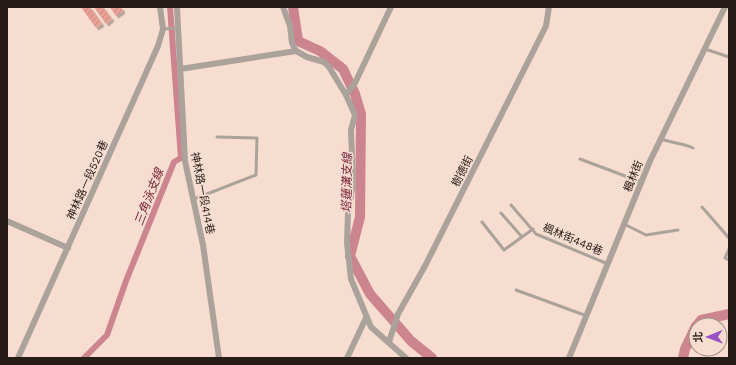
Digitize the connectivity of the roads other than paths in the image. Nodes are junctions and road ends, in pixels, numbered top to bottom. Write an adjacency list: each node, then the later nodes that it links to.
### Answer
1 (160, 7): 8 (street, 神林路一段520巷)
2 (177, 7): 7 (street, 神林路一段414巷)
3 (283, 7): 10 (street)
4 (391, 7): 13 (street)
5 (549, 7): 37 (street, 樹德街)
6 (726, 7): 9 (street, 楓林街)
7 (179, 28): 8 (lane); 12 (street, 神林路一段414巷)
8 (163, 29): 30 (street, 神林路一段520巷)
9 (704, 49): 11 (lane); 15 (street, 楓林街)
10 (296, 51): 12 (street); 13 (street)
11 (729, 57)
12 (180, 69): 19 (street, 神林路一段414巷)
13 (346, 95): 36 (street)
14 (217, 137): 19 (lane)
15 (660, 139): 16 (lane); 18 (street, 楓林街)
16 (693, 148)
17 (580, 159): 18 (lane)
18 (641, 182): 25 (street, 楓林街)
19 (193, 200): 39 (street, 神林路一段414巷)
20 (511, 205): 26 (lane, 楓林街448巷)
21 (702, 207): 29 (lane)
22 (501, 214): 28 (lane)
23 (7, 221): 30 (street)
24 (482, 222): 28 (lane, 楓林街448巷)
25 (624, 224): 27 (lane); 33 (street, 楓林街)
26 (533, 229): 28 (lane, 楓林街448巷); 33 (lane, 楓林街448巷)
27 (678, 230)
28 (522, 237)
29 (729, 238)
30 (68, 248): 38 (street, 神林路一段520巷)
31 (729, 249): 32 (lane)
32 (729, 260)
33 (608, 264): 35 (street, 楓林街)
34 (516, 290): 35 (lane)
35 (587, 316): 42 (street, 楓林街)
36 (366, 318): 37 (street); 40 (street)
37 (389, 342): 41 (street)
38 (18, 358)
39 (218, 358)
40 (347, 358)
41 (406, 358)
42 (569, 358)

